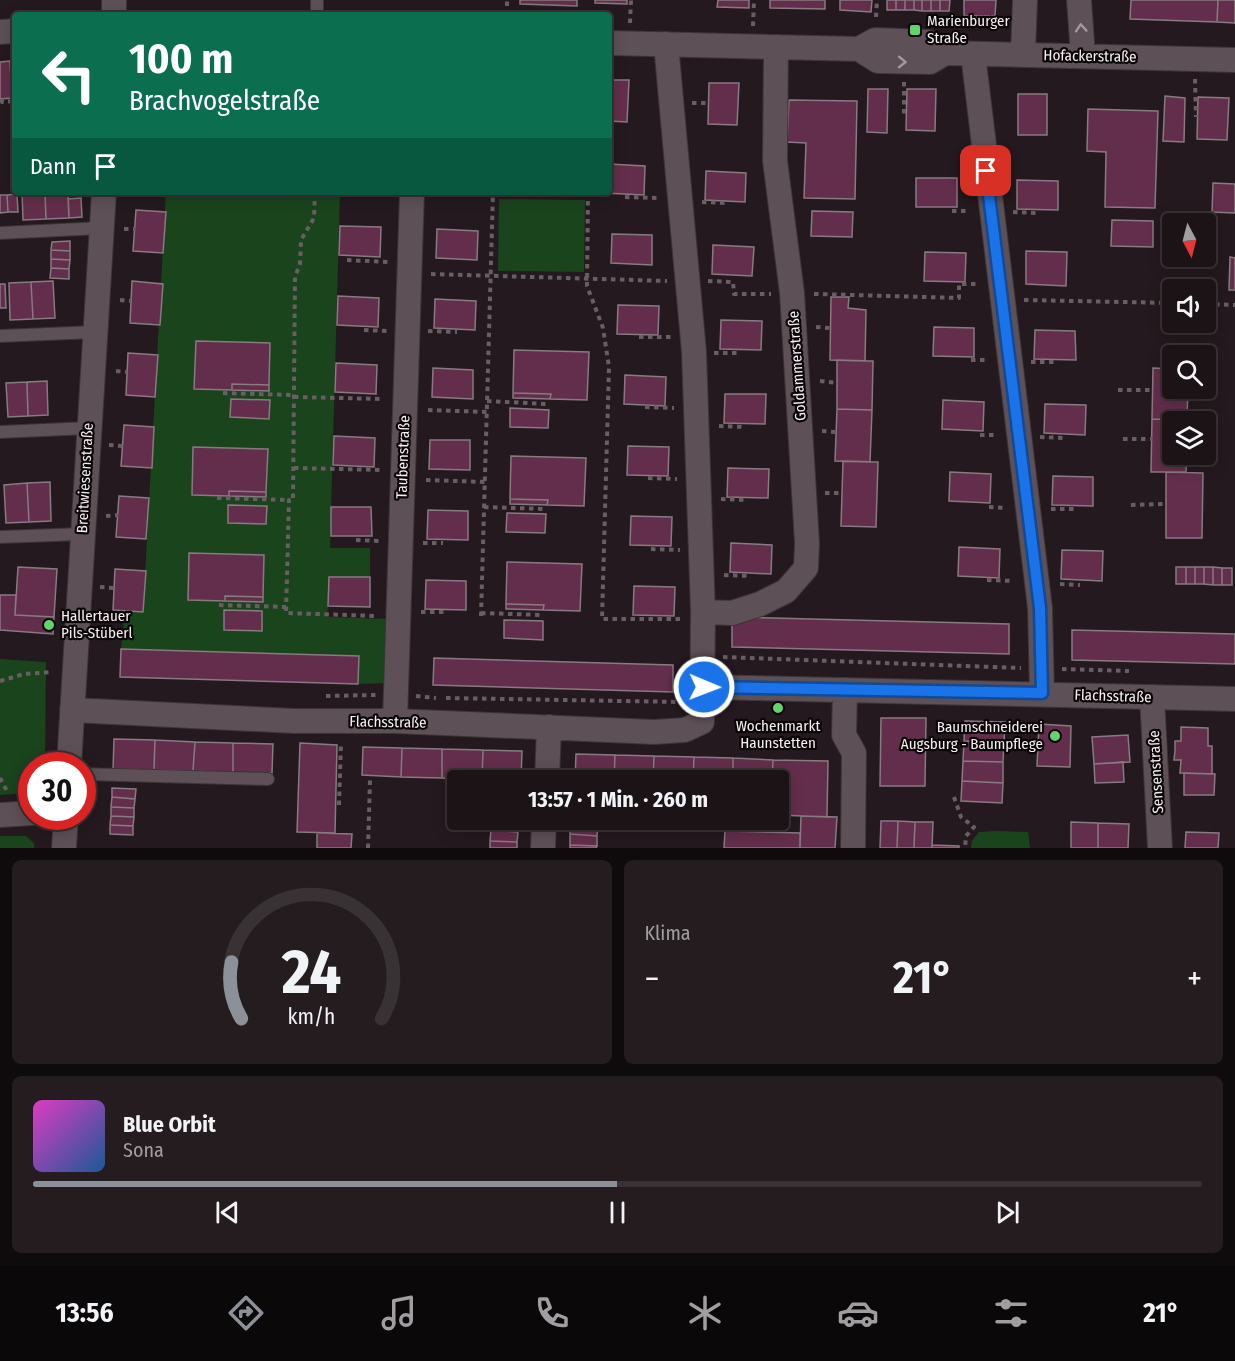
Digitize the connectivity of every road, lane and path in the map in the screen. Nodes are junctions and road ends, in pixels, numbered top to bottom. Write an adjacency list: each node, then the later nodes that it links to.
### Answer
1 (1025, 0): 9 (street)
2 (1079, 0): 10 (street, one-way to 2)
3 (612, 43): 4 (street, Hofackerstraße)
4 (666, 44): 5 (street, Hofackerstraße); 24 (street)
5 (776, 47): 6 (street, Hofackerstraße); 33 (street, Goldammerstraße)
6 (859, 49): 7 (street, Hofackerstraße); 13 (street, Hofackerstraße, one-way to 13)
7 (945, 52): 8 (street, Hofackerstraße); 13 (street, Hofackerstraße)
8 (973, 54): 9 (street, Hofackerstraße); 32 (street)
9 (1023, 54): 10 (street, Hofackerstraße)
10 (1083, 56): 11 (street, Hofackerstraße)
11 (1195, 59): 12 (street, Hofackerstraße); 17 (path)
12 (1235, 60)
13 (904, 62): 16 (path)
14 (2, 99): 15 (path)
15 (12, 101)
16 (904, 117)
17 (1196, 117)
18 (104, 195): 25 (street, Breitwiesenstraße)
19 (315, 195): 44 (path)
20 (412, 195): 28 (street, Taubenstraße)
21 (493, 195): 29 (path)
22 (588, 195): 30 (path)
23 (625, 197): 24 (path)
24 (679, 199): 31 (street)
25 (101, 228): 26 (lane); 37 (street, Breitwiesenstraße)
26 (0, 233)
27 (347, 260): 28 (path)
28 (410, 268): 29 (path); 47 (street, Taubenstraße)
29 (490, 277): 30 (path); 45 (path)
30 (587, 279): 31 (path); 72 (path)
31 (687, 281): 33 (path); 40 (street)
32 (1001, 292): 33 (path); 34 (path); 74 (street)
33 (792, 293): 72 (street, Goldammerstraße)
34 (1162, 302)
35 (1216, 304): 36 (path)
36 (1235, 305)
37 (95, 332): 38 (lane); 51 (street, Breitwiesenstraße)
38 (0, 336)
39 (639, 337): 40 (path)
40 (692, 338): 49 (street)
41 (1118, 390): 42 (path)
42 (1153, 390)
43 (223, 393): 44 (path)
44 (294, 396): 47 (path); 55 (path)
45 (487, 401): 46 (path); 50 (path)
46 (547, 404)
47 (405, 405): 50 (path); 56 (street, Taubenstraße)
48 (645, 408): 49 (path)
49 (696, 409): 58 (street)
50 (487, 412): 59 (path)
51 (88, 428): 52 (lane); 66 (street, Breitwiesenstraße)
52 (0, 432)
53 (1123, 438): 54 (path)
54 (1152, 439)
55 (294, 468): 56 (path); 61 (path)
56 (403, 475): 59 (path); 71 (street, Taubenstraße)
57 (648, 478): 58 (path)
58 (698, 480): 72 (street)
59 (485, 482): 64 (path)
60 (217, 498): 61 (path)
61 (289, 500): 69 (path)
62 (1166, 504): 63 (path)
63 (1131, 505)
64 (484, 507): 65 (path); 70 (path)
65 (545, 509)
66 (82, 534): 67 (lane); 75 (street, Breitwiesenstraße)
67 (0, 537)
68 (219, 605): 69 (path)
69 (286, 607): 71 (path)
70 (542, 615)
71 (398, 616): 79 (street, Taubenstraße)
72 (703, 616): 73 (street)
73 (703, 656): 74 (path); 83 (street)
74 (1042, 669): 78 (street)
75 (75, 673): 76 (path); 84 (street, Breitwiesenstraße)
76 (0, 681)
77 (845, 690): 78 (street, Flachsstraße); 83 (street, Flachsstraße); 102 (street)
78 (1042, 693): 81 (street, Flachsstraße)
79 (396, 694): 80 (path); 83 (path); 86 (street, Taubenstraße)
80 (320, 696)
81 (1152, 697): 82 (street, Flachsstraße); 104 (street, Sensenstraße)
82 (1235, 699)
83 (703, 704): 87 (street, Flachsstraße)
84 (72, 710): 85 (street, Flachsstraße); 88 (street, Breitwiesenstraße)
85 (342, 721): 86 (street, Flachsstraße); 94 (path)
86 (395, 721): 87 (street, Flachsstraße)
87 (549, 727): 89 (street)
88 (70, 752)
89 (547, 770)
90 (96, 774): 91 (lane)
91 (268, 779)
92 (370, 780): 100 (path)
93 (954, 797): 103 (path)
94 (339, 805)
95 (18, 814): 96 (street)
96 (0, 815)
97 (65, 830): 99 (street)
98 (544, 830): 101 (street)
99 (64, 848)
100 (368, 848)
101 (543, 848)
102 (853, 848)
103 (965, 848)
104 (1160, 848)

